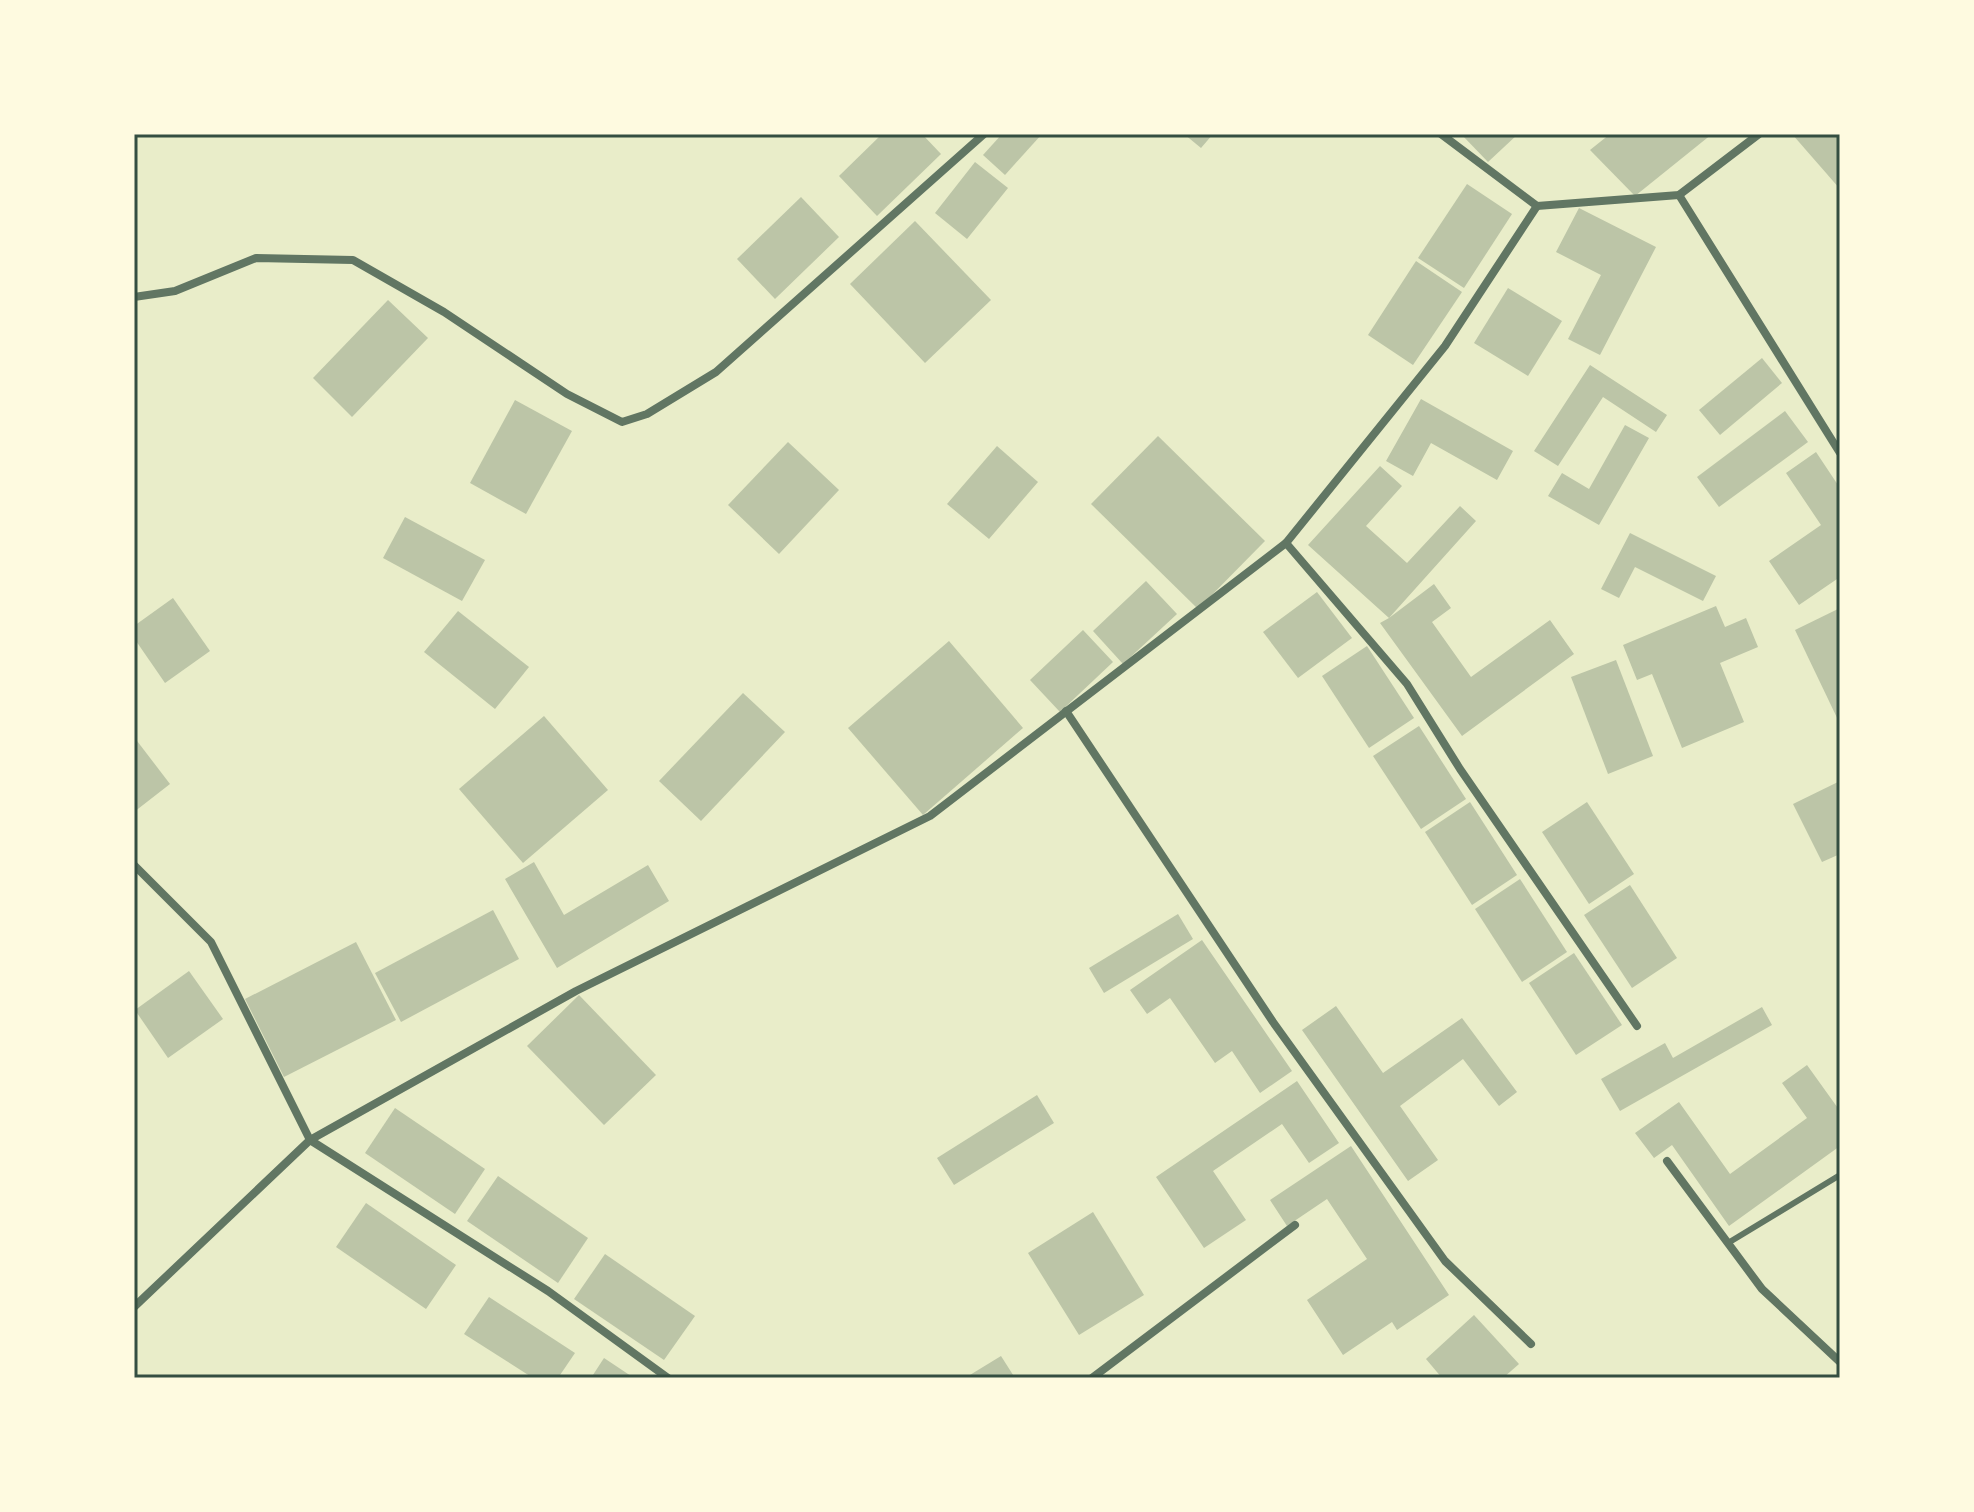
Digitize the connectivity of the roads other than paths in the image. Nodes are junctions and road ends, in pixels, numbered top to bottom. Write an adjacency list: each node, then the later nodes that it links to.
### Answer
1 (984, 134): 6 (street)
2 (1441, 134): 5 (street)
3 (1759, 134): 4 (street)
4 (1679, 195): 5 (street); 7 (street)
5 (1537, 206): 8 (street)
6 (134, 297)
7 (1840, 453)
8 (1286, 543): 9 (street); 11 (street)
9 (1066, 711): 12 (street); 18 (street)
10 (134, 865): 12 (street)
11 (1637, 1026)
12 (310, 1140): 17 (street); 20 (street)
13 (1667, 1161): 16 (street)
14 (1840, 1175): 16 (lane)
15 (1295, 1225): 21 (street)
16 (1728, 1243): 19 (street)
17 (134, 1307)
18 (1531, 1344)
19 (1840, 1362)
20 (668, 1378)
21 (1092, 1378)

